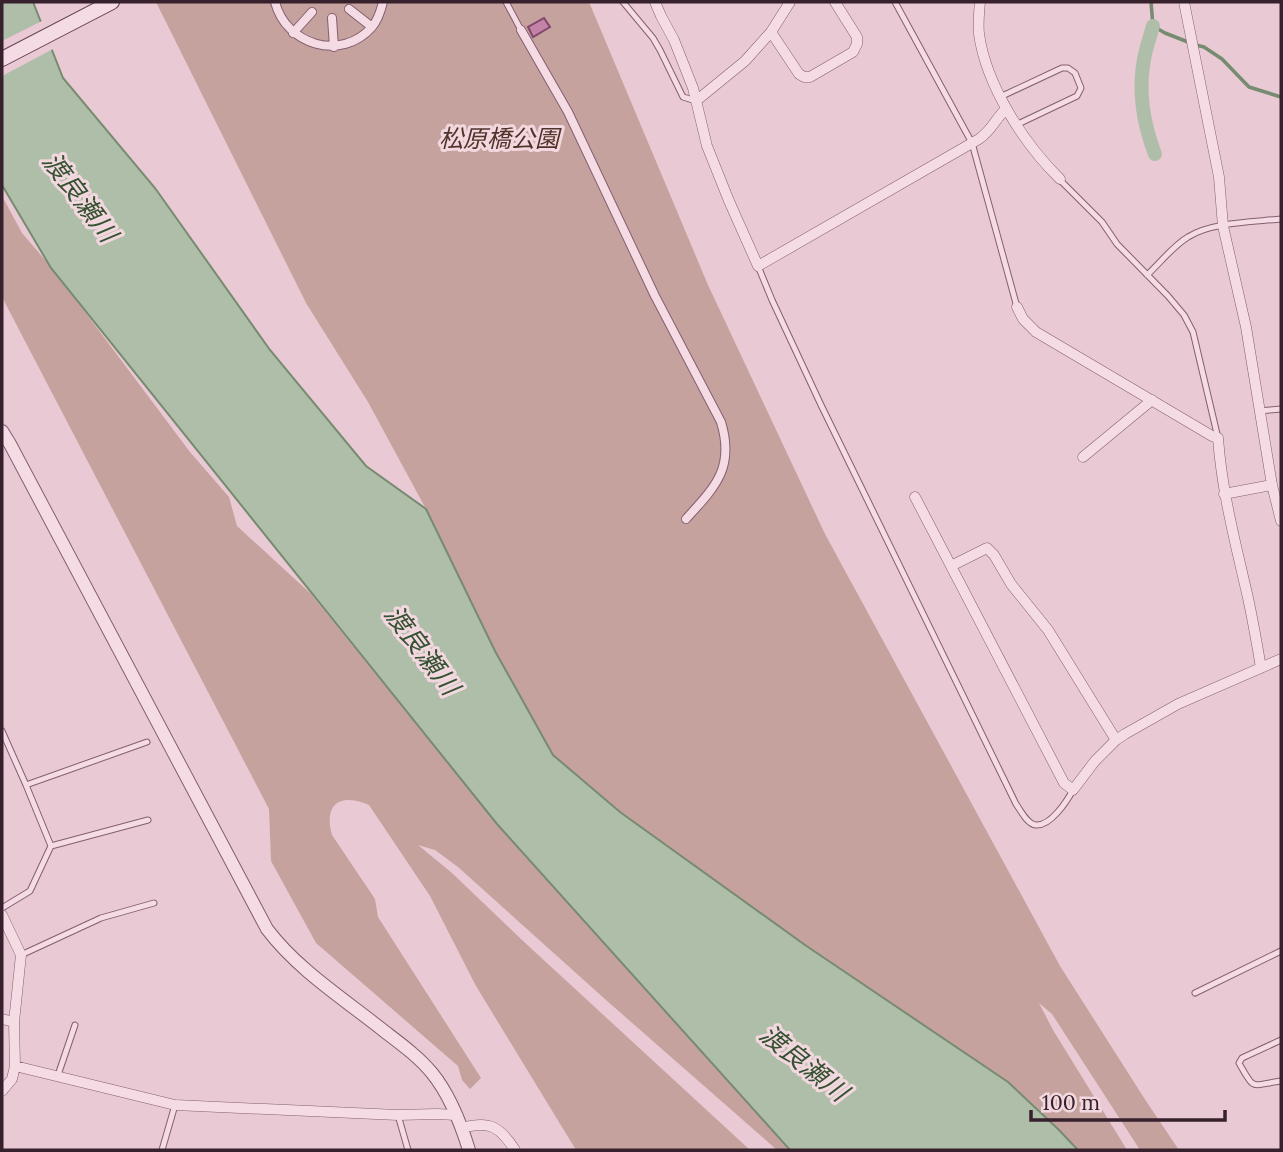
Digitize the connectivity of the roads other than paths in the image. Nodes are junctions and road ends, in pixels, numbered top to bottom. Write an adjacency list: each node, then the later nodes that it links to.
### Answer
1 (111, 2): 20 (main road)
2 (275, 2): 18 (street)
3 (383, 2): 15 (street)
4 (506, 2): 16 (lane)
5 (623, 2): 22 (lane)
6 (655, 2): 22 (street)
7 (790, 2): 17 (street)
8 (835, 2): 17 (street)
9 (895, 2): 25 (lane)
10 (980, 2): 21 (street)
11 (1184, 2): 28 (street)
12 (349, 9): 15 (street)
13 (312, 12): 18 (street)
14 (332, 18): 19 (street)
15 (372, 27): 19 (street)
16 (521, 30): 41 (street)
17 (771, 32): 22 (street)
18 (293, 33): 19 (street)
19 (334, 47)
20 (2, 59)
21 (1000, 97): 23 (street); 24 (lane)
22 (695, 101): 29 (street)
23 (1006, 109): 24 (street); 25 (street)
24 (1016, 125): 26 (street)
25 (972, 143): 29 (street); 31 (lane)
26 (1060, 179): 30 (lane)
27 (1281, 219): 28 (lane)
28 (1223, 226): 30 (lane); 34 (street)
29 (758, 266): 50 (lane)
30 (1147, 275): 36 (lane)
31 (1017, 307): 32 (street)
32 (1152, 400): 36 (street); 37 (street)
33 (1281, 409): 34 (lane)
34 (1260, 411): 38 (street)
35 (2, 431): 69 (street)
36 (1218, 438): 39 (street)
37 (1083, 457)
38 (1276, 491): 39 (street); 42 (street)
39 (1224, 494): 45 (street)
40 (915, 497): 43 (street)
41 (685, 519)
42 (1281, 522)
43 (951, 566): 47 (street); 50 (street)
44 (1281, 659): 45 (street)
45 (1261, 668): 47 (street)
46 (2, 731): 49 (lane)
47 (1116, 740): 50 (street)
48 (147, 742): 49 (lane)
49 (26, 785): 52 (lane)
50 (1073, 790)
51 (148, 820): 52 (lane)
52 (51, 846): 54 (lane)
53 (154, 903): 57 (lane)
54 (2, 908)
55 (2, 915): 57 (street)
56 (1281, 951): 58 (lane)
57 (21, 955): 60 (street)
58 (1195, 993)
59 (2, 1019): 60 (street)
60 (14, 1021): 63 (street)
61 (75, 1025): 64 (lane)
62 (1281, 1040): 65 (lane)
63 (15, 1066): 64 (street); 66 (street)
64 (58, 1075): 67 (street)
65 (1281, 1081)
66 (2, 1091)
67 (175, 1105): 68 (street); 71 (lane)
68 (398, 1115): 69 (street); 72 (lane)
69 (456, 1115): 70 (street)
70 (462, 1128): 73 (street); 74 (street)
71 (162, 1150)
72 (408, 1150)
73 (469, 1150)
74 (515, 1150)

